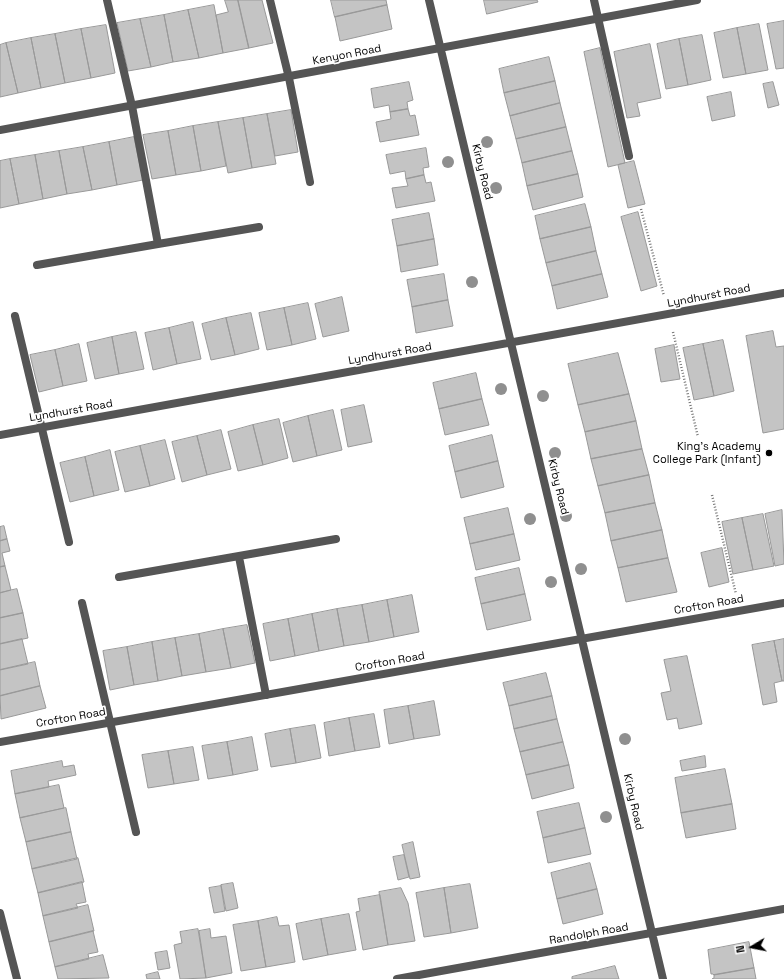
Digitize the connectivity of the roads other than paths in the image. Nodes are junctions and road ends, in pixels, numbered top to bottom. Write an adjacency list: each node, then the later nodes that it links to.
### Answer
1 (107, 0): 9 (street)
2 (270, 0): 8 (street)
3 (429, 0): 7 (street, Kirby Road)
4 (594, 0): 6 (street)
5 (697, 0): 6 (street, Kenyon Road)
6 (598, 18): 7 (street, Kenyon Road); 11 (street)
7 (441, 48): 8 (street, Kenyon Road); 18 (street, Kirby Road)
8 (289, 78): 9 (street, Kenyon Road); 12 (street)
9 (132, 106): 10 (street, Kenyon Road); 14 (street)
10 (0, 130)
11 (629, 156)
12 (310, 182)
13 (260, 227): 14 (street)
14 (158, 244): 15 (street)
15 (36, 265)
16 (784, 293): 18 (street, Lyndhurst Road)
17 (14, 316): 19 (street)
18 (512, 343): 19 (street, Lyndhurst Road); 27 (street, Kirby Road)
19 (41, 428): 20 (street, Lyndhurst Road); 22 (street)
20 (0, 435)
21 (336, 539): 23 (street)
22 (69, 542)
23 (239, 557): 24 (street); 28 (street)
24 (118, 577)
25 (82, 603): 29 (street)
26 (784, 603): 27 (street, Crofton Road)
27 (583, 639): 28 (street, Crofton Road); 34 (street, Kirby Road)
28 (266, 695): 29 (street, Crofton Road)
29 (110, 723): 30 (street, Crofton Road); 31 (street)
30 (0, 742)
31 (136, 832)
32 (784, 909): 34 (street, Randolph Road)
33 (0, 912): 35 (street)
34 (652, 933): 36 (street, Randolph Road); 37 (street, Kirby Road)
35 (17, 979)
36 (397, 979)
37 (663, 979)

